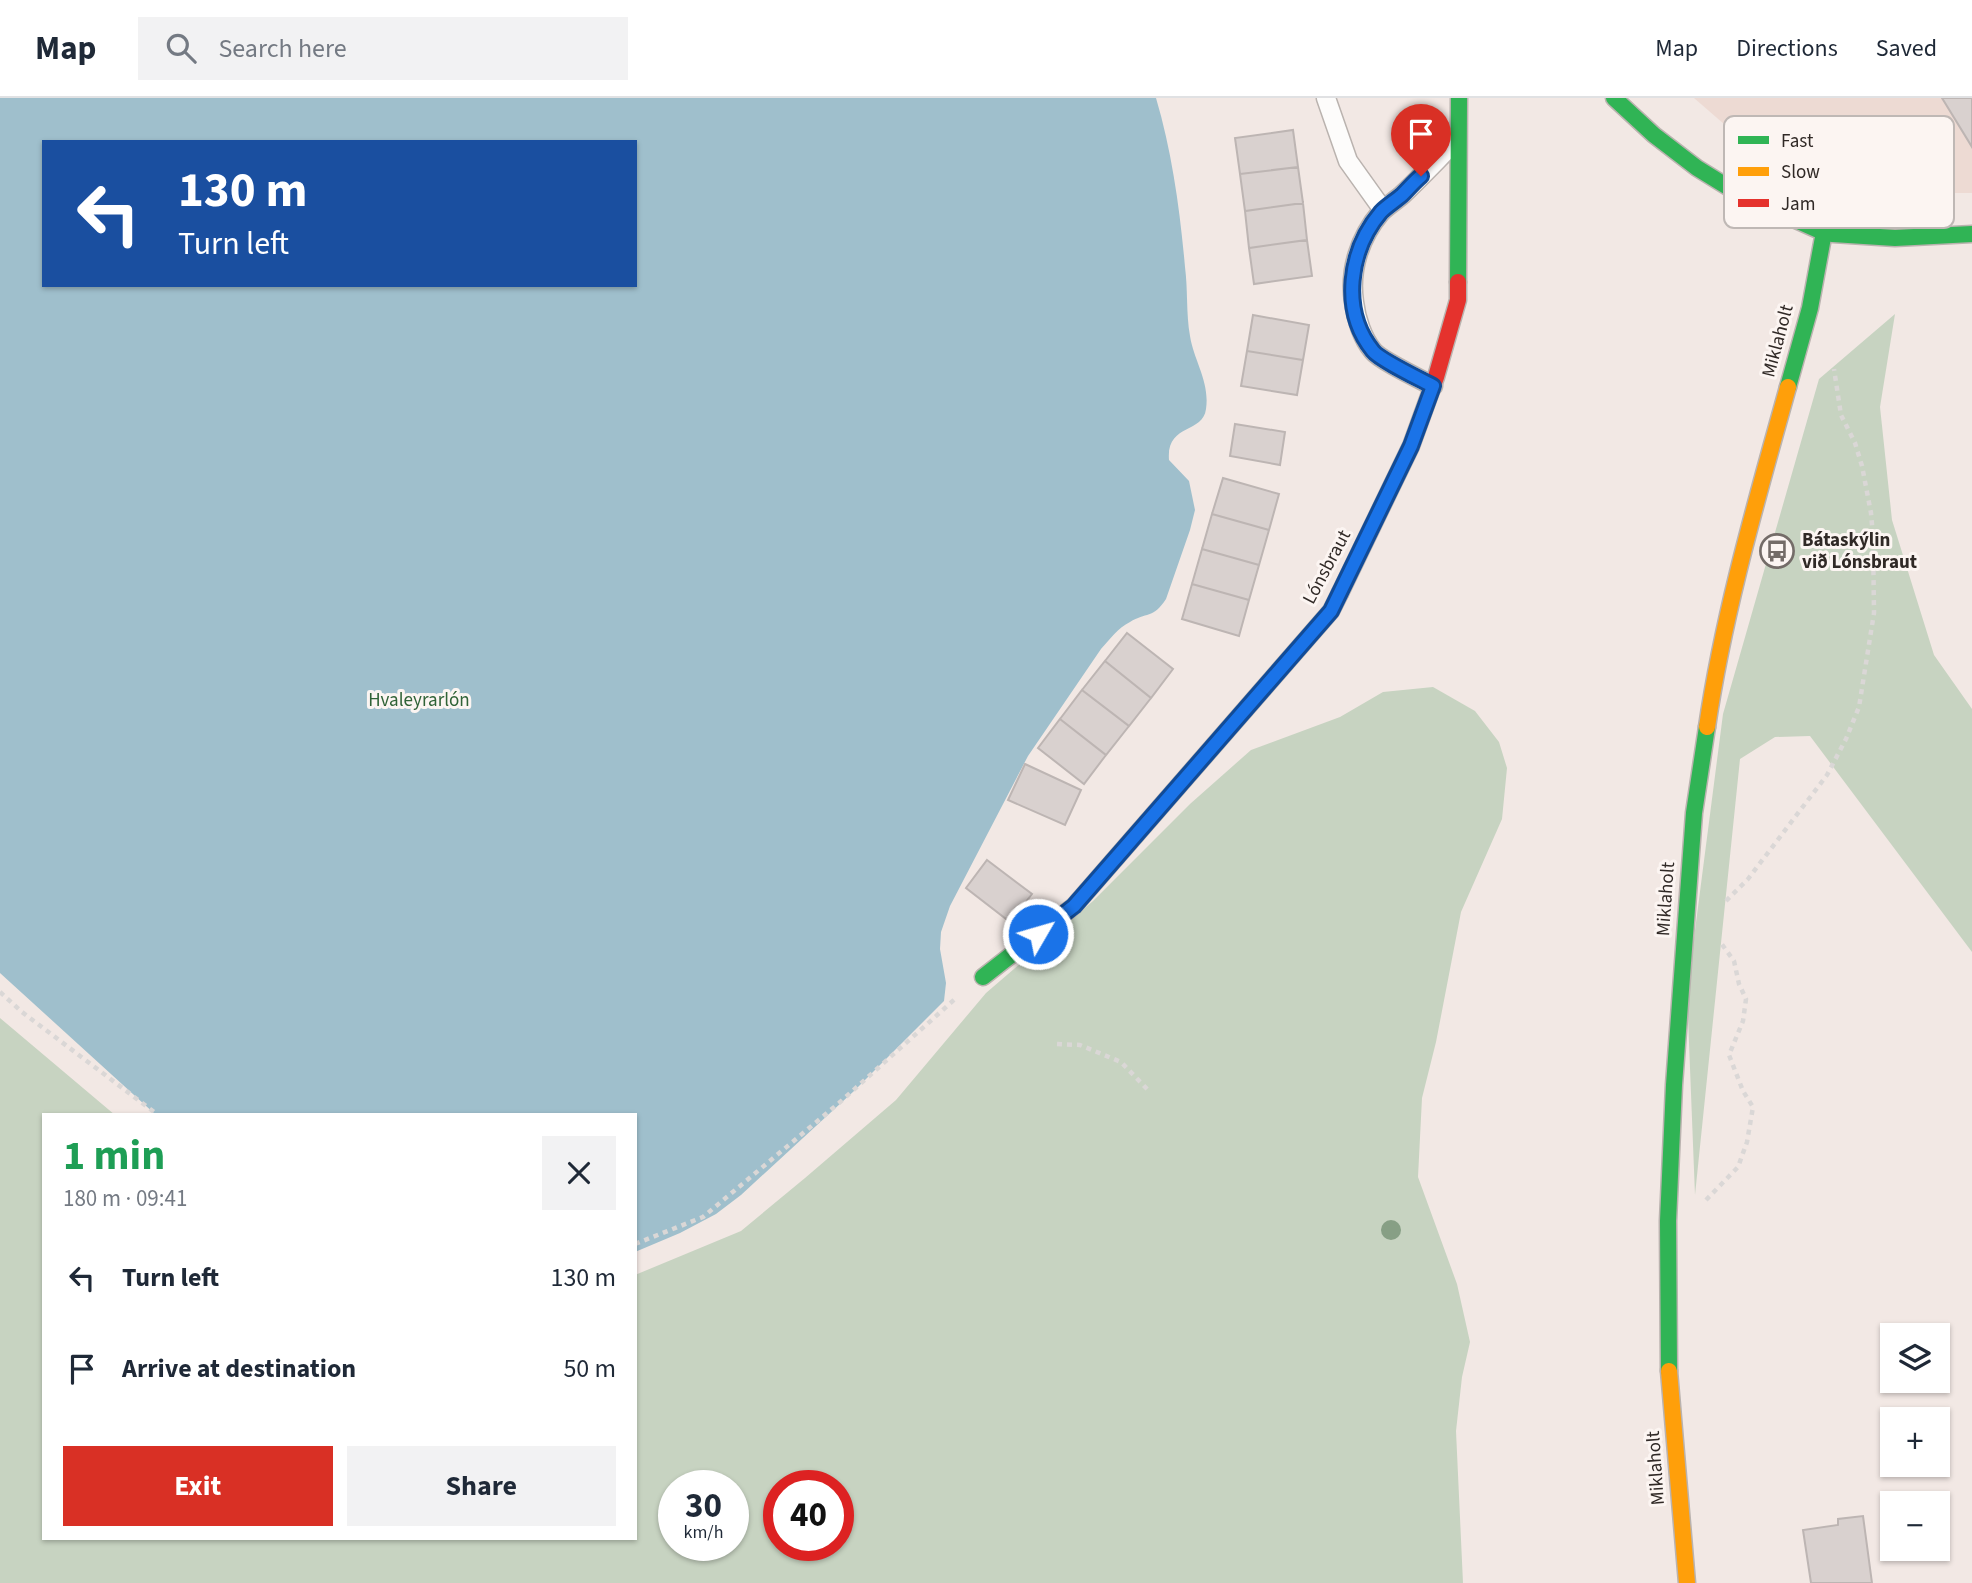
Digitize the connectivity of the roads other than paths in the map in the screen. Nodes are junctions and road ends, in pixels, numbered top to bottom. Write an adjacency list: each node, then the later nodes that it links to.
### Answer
1 (1326, 98): 6 (lane)
2 (1459, 98): 4 (street, Lónsbraut)
3 (1614, 98): 5 (street)
4 (1460, 137): 6 (lane); 10 (street, Lónsbraut)
5 (1724, 186)
6 (1383, 210): 10 (lane)
7 (1814, 228): 8 (street)
8 (1824, 232): 9 (street); 12 (street, Miklaholt)
9 (1972, 234)
10 (1433, 386): 11 (street, Lónsbraut)
11 (983, 977)
12 (1687, 1583)

